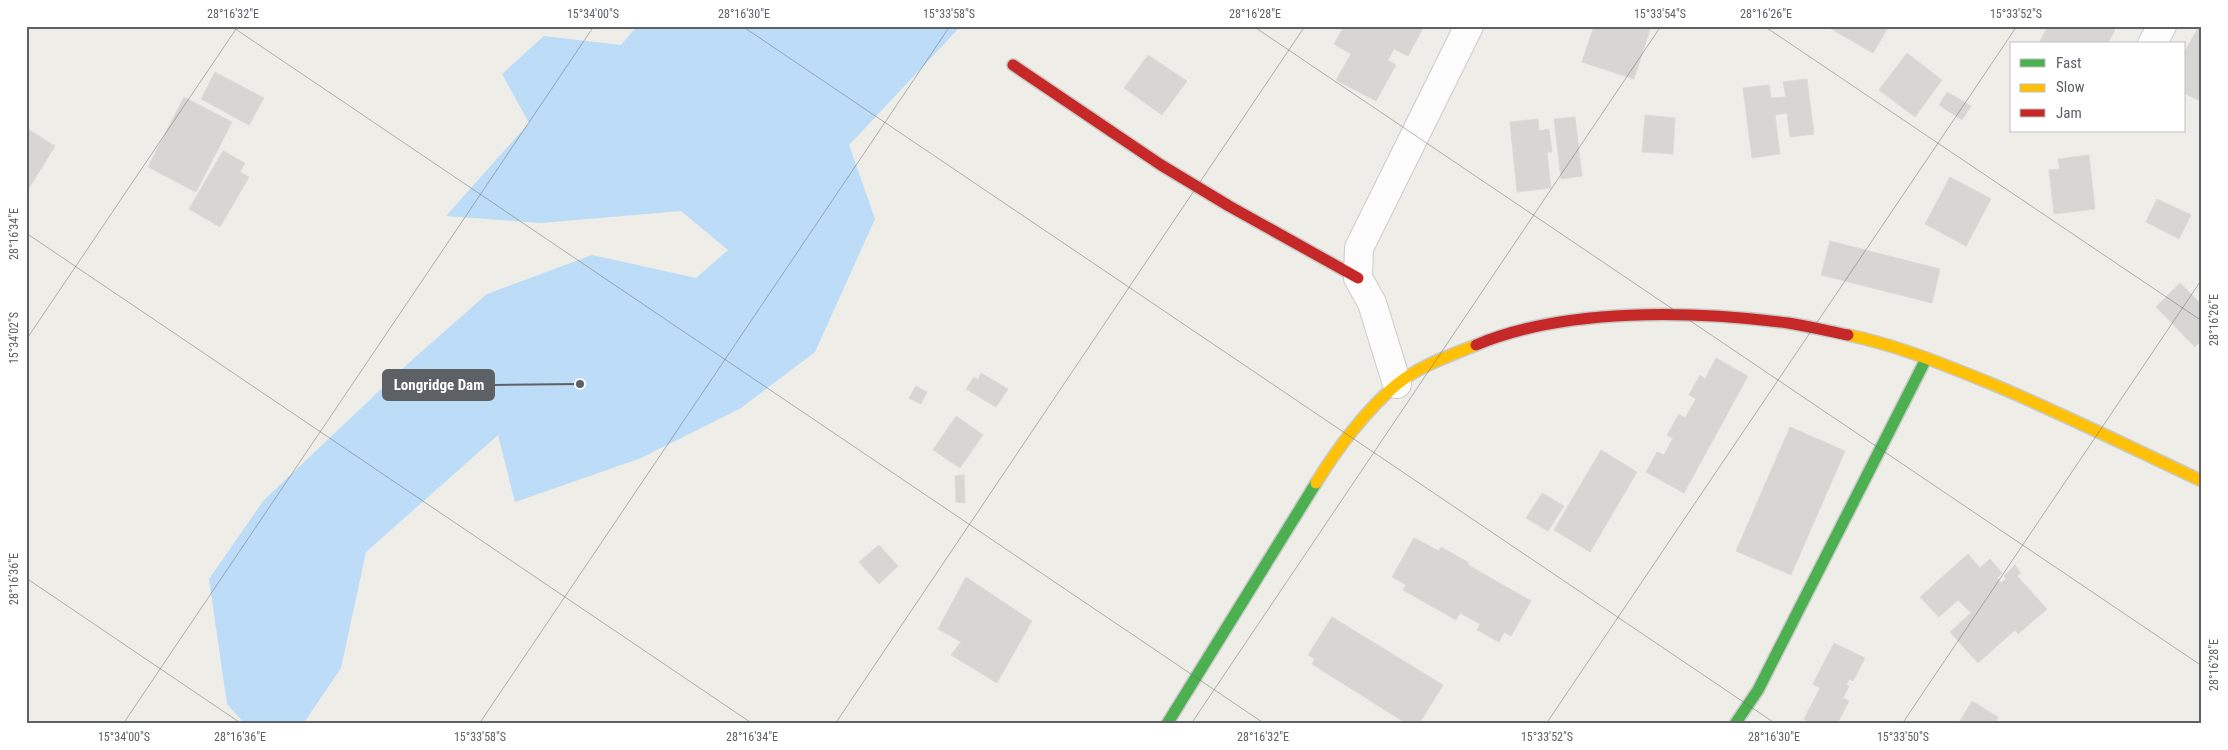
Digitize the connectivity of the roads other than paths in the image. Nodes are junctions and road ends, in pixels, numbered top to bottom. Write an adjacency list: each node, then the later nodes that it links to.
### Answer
1 (1469, 26): 5 (street)
2 (2162, 26): 3 (street)
3 (2153, 42)
4 (1014, 65): 5 (street)
5 (1358, 278): 7 (street)
6 (1926, 359): 7 (street); 8 (street); 10 (street)
7 (1397, 384): 9 (street)
8 (2202, 482)
9 (1167, 724)
10 (1735, 724)

